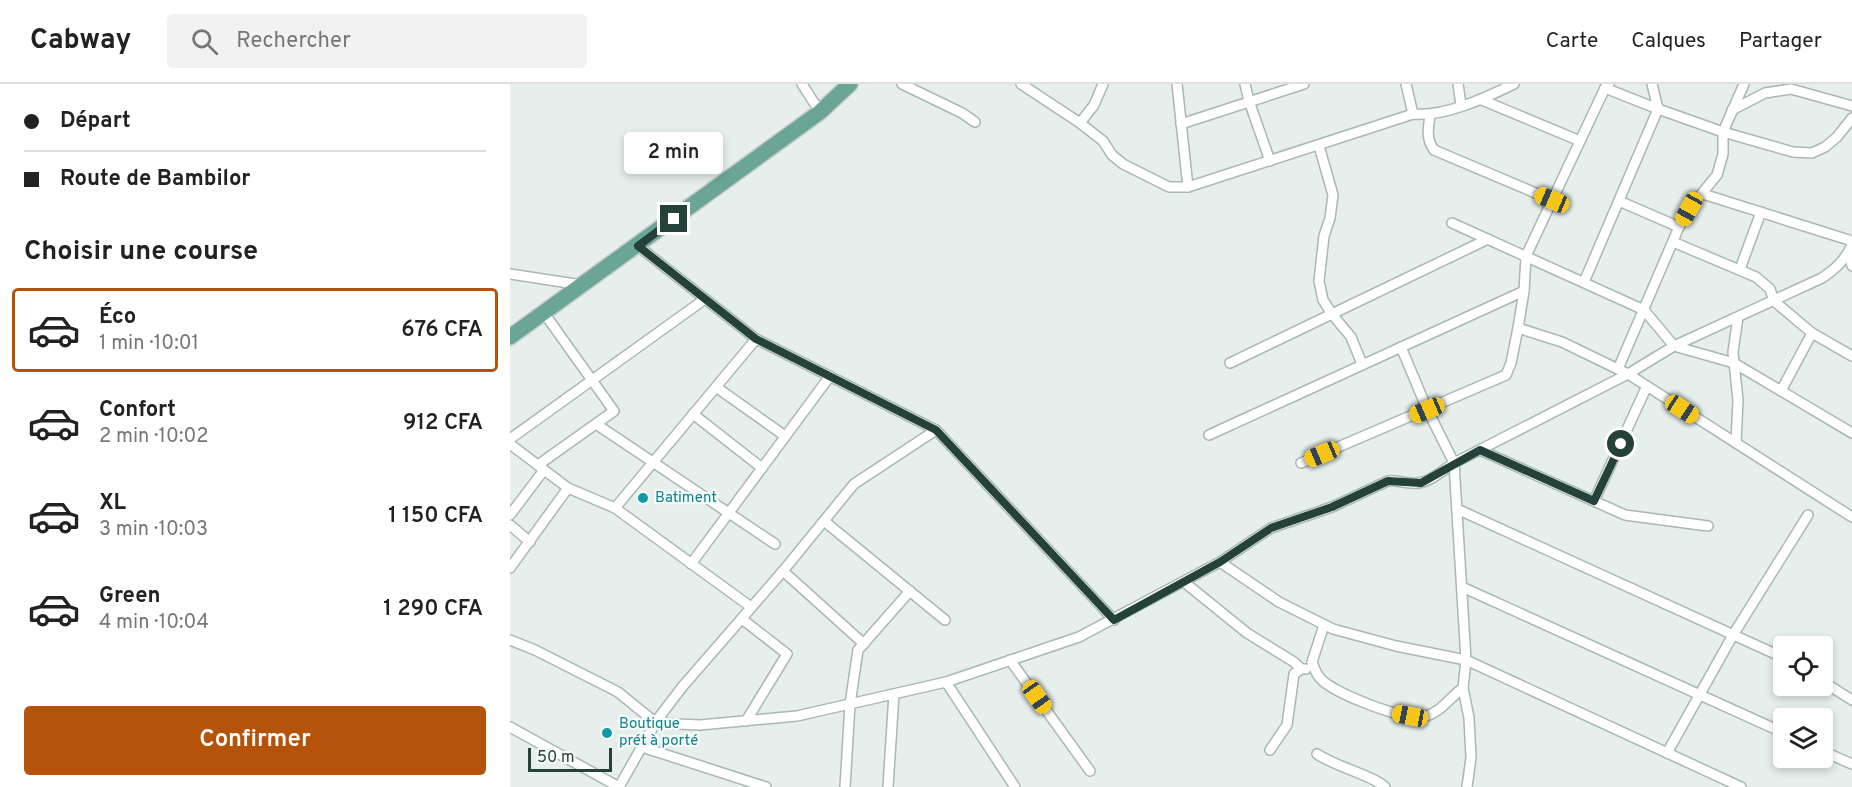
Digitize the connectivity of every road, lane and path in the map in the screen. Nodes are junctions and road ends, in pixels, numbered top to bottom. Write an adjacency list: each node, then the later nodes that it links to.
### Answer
1 (802, 84): 21 (street)
2 (850, 84): 21 (main road)
3 (902, 84): 25 (street)
4 (1021, 84): 26 (street)
5 (1103, 84): 26 (street)
6 (1177, 84): 27 (street)
7 (1245, 84): 16 (street)
8 (1304, 84): 16 (street)
9 (1406, 84): 22 (street)
10 (1458, 84): 17 (street)
11 (1514, 84): 15 (street)
12 (1652, 84): 19 (street)
13 (1744, 84): 20 (street)
14 (1607, 86): 19 (street); 29 (street)
15 (1482, 100): 17 (street); 29 (street)
16 (1249, 101): 27 (street); 31 (street)
17 (1461, 105): 23 (street)
18 (1852, 106): 20 (street)
19 (1658, 110): 28 (street); 35 (street)
20 (1732, 111): 28 (street)
21 (820, 112): 41 (main road)
22 (1413, 114): 23 (street); 30 (street)
23 (1430, 116): 34 (street)
24 (1852, 118): 28 (street)
25 (975, 123)
26 (1080, 123): 32 (street)
27 (1181, 124): 32 (street)
28 (1723, 132): 33 (street)
29 (1580, 141): 34 (street)
30 (1319, 146): 31 (street); 54 (street)
31 (1270, 161): 32 (street)
32 (1188, 187)
33 (1703, 194): 36 (street); 38 (street)
34 (1552, 200): 43 (street)
35 (1619, 201): 38 (street); 47 (street)
36 (1761, 212): 42 (street); 45 (street)
37 (1452, 223): 39 (street)
38 (1679, 227): 40 (street)
39 (1488, 239): 43 (street); 54 (street)
40 (1673, 242): 45 (street); 52 (street)
41 (638, 246): 48 (main road); 50 (street)
42 (1851, 246): 44 (street); 51 (street)
43 (1526, 256): 47 (street); 49 (street)
44 (1852, 266)
45 (1740, 269): 51 (street)
46 (510, 274): 48 (street)
47 (1584, 282): 52 (street)
48 (582, 285): 53 (main road)
49 (1524, 291): 56 (street); 61 (street)
50 (705, 299): 59 (street); 69 (street)
51 (1774, 301): 55 (street); 57 (street)
52 (1644, 310): 60 (street); 66 (street)
53 (544, 312): 58 (main road); 69 (street)
54 (1332, 314): 63 (street); 65 (street)
55 (1738, 317): 60 (street); 64 (street)
56 (1518, 327): 66 (street); 73 (street)
57 (1812, 333): 62 (street); 72 (street)
58 (510, 337)
59 (756, 339): 68 (street); 71 (street)
60 (1674, 346): 64 (street); 67 (street)
61 (1401, 347): 65 (street); 73 (street)
62 (1852, 356)
63 (1230, 363)
64 (1734, 363): 72 (street); 81 (street)
65 (1362, 364): 78 (street)
66 (1618, 369): 67 (street)
67 (1628, 374): 70 (street); 83 (street)
68 (830, 376): 76 (street); 79 (street)
69 (592, 380): 75 (street); 80 (street)
70 (1647, 386): 81 (street); 90 (street)
71 (716, 387): 74 (street); 79 (street)
72 (1781, 391): 77 (street)
73 (1427, 410): 85 (street); 86 (street)
74 (693, 414): 84 (street); 88 (street)
75 (596, 423): 84 (street); 87 (street)
76 (936, 430): 97 (street); 112 (street)
77 (1852, 433)
78 (1209, 435)
79 (785, 436): 88 (street)
80 (510, 439)
81 (1736, 443): 96 (street)
82 (510, 444): 87 (street)
83 (1480, 450): 86 (street); 90 (street)
84 (654, 462): 91 (street); 93 (street)
85 (1301, 463)
86 (1454, 463): 92 (street); 102 (street)
87 (541, 467): 89 (street); 94 (street)
88 (762, 468): 93 (street)
89 (568, 488): 91 (street); 100 (street)
90 (1594, 501): 99 (street)
91 (615, 508): 103 (street)
92 (1457, 509): 107 (street); 114 (street)
93 (729, 513): 101 (street); 103 (street)
94 (510, 515)
95 (1808, 515): 114 (street)
96 (1852, 517)
97 (824, 521): 105 (street); 108 (street)
98 (510, 525): 100 (street)
99 (1708, 526)
100 (530, 542): 104 (street)
101 (775, 544)
102 (1220, 562): 106 (street); 113 (street)
103 (691, 564): 109 (street)
104 (510, 568)
105 (783, 571): 109 (street); 116 (street)
106 (1184, 582): 112 (street); 120 (street)
107 (1462, 587): 119 (street); 126 (street)
108 (910, 591): 111 (street); 116 (street)
109 (751, 607): 110 (street)
110 (742, 618): 129 (street); 130 (street)
111 (945, 620)
112 (1114, 620): 118 (street)
113 (1324, 625): 119 (street); 121 (street)
114 (1733, 636): 117 (street); 126 (street)
115 (510, 640): 130 (street)
116 (864, 644): 128 (street)
117 (1773, 653)
118 (1010, 660): 122 (street); 139 (street)
119 (1466, 660): 123 (street); 135 (street)
120 (1301, 669): 121 (street); 134 (street)
121 (1315, 670): 123 (street)
122 (946, 682): 125 (street); 144 (street)
123 (1463, 688): 146 (street)
124 (1833, 688): 127 (street)
125 (894, 694): 128 (street); 143 (street)
126 (1699, 695): 132 (street); 135 (street)
127 (1852, 700)
128 (850, 704): 129 (street); 142 (street)
129 (746, 721): 130 (street)
130 (656, 723): 133 (street)
131 (510, 727): 140 (street)
132 (1773, 728)
133 (642, 747): 140 (street); 141 (street)
134 (1270, 750)
135 (1667, 753): 147 (street)
136 (1317, 754): 145 (street)
137 (1833, 756): 138 (street)
138 (1852, 764)
139 (1090, 771)
140 (619, 787)
141 (766, 787)
142 (845, 787)
143 (888, 787)
144 (1016, 787)
145 (1385, 787)
146 (1467, 787)
147 (1741, 787)

